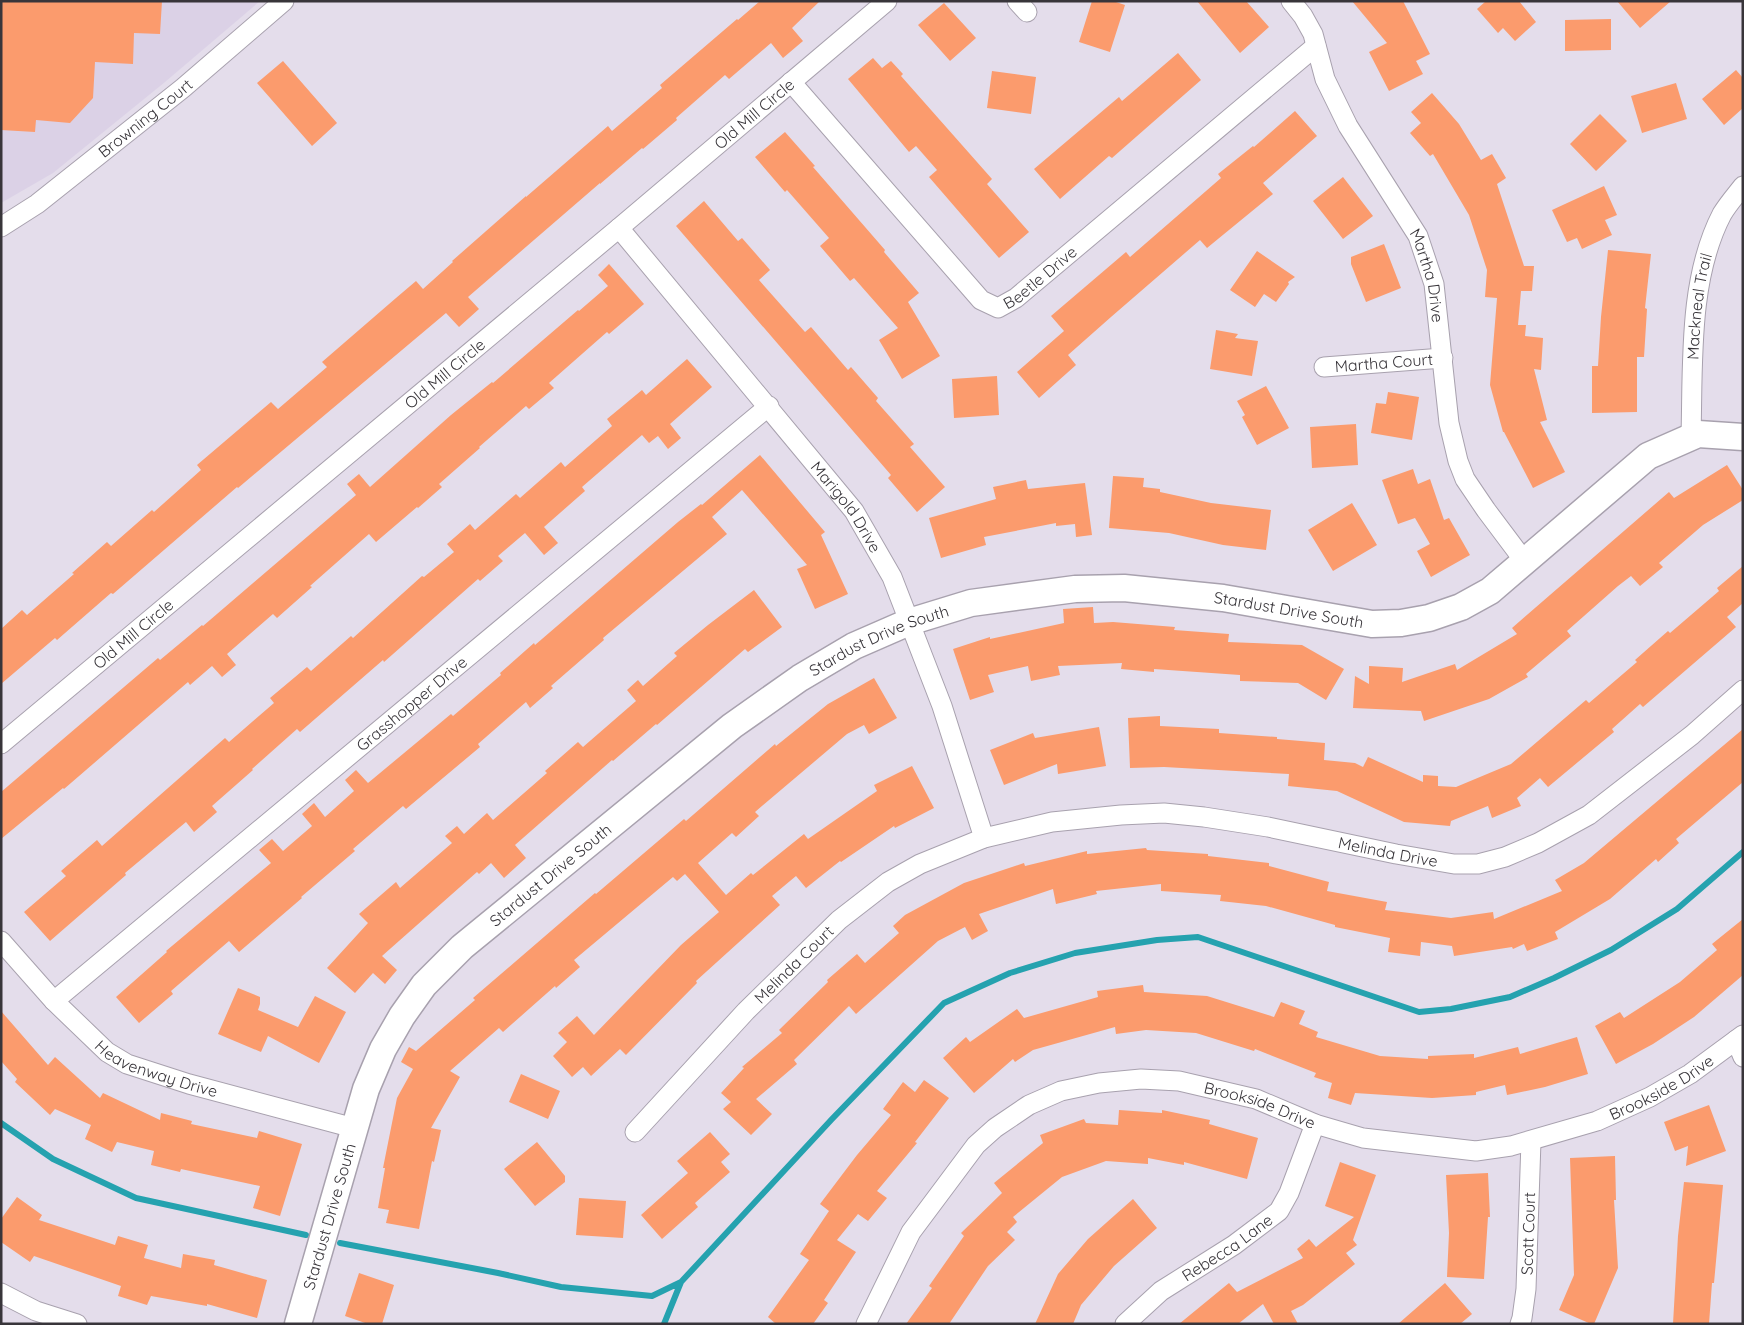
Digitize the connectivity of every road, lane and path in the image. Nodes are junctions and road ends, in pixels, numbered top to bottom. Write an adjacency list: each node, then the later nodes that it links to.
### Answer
1 (284, 1): 7 (street, Browning Court)
2 (887, 1): 5 (street, Old Mill Circle)
3 (1291, 1): 4 (street, Martha Drive)
4 (1316, 46): 5 (street, Beetle Drive); 9 (street, Martha Drive)
5 (792, 82): 8 (street, Old Mill Circle)
6 (1743, 186): 13 (street, Mackneal Trail)
7 (1, 227)
8 (619, 228): 11 (street, Marigold Drive); 17 (street, Old Mill Circle)
9 (1443, 358): 10 (street, Martha Court); 14 (street, Martha Drive)
10 (1324, 368)
11 (768, 406): 15 (street, Marigold Drive); 20 (street, Grasshopper Drive)
12 (1743, 436): 13 (street, Stardust Drive South)
13 (1691, 437): 14 (street, Stardust Drive South)
14 (1524, 562): 15 (street, Stardust Drive South)
15 (909, 622): 18 (street, Marigold Drive); 23 (street, Stardust Drive South)
16 (1743, 690): 18 (street, Melinda Drive)
17 (1, 744)
18 (984, 838): 24 (street, Melinda Court)
19 (1, 941): 20 (street, Heavenway Drive)
20 (54, 1001): 23 (street, Heavenway Drive)
21 (1740, 1044): 25 (street, Brookside Drive)
22 (1315, 1124): 25 (street, Brookside Drive); 30 (street, Brookside Drive); 31 (street, Rebecca Lane)
23 (354, 1128): 29 (street, Stardust Drive South)
24 (635, 1132)
25 (1531, 1141): 32 (street, Scott Court)
26 (1, 1292): 27 (street)
27 (32, 1317): 28 (street)
28 (77, 1324)
29 (298, 1324)
30 (866, 1324)
31 (1125, 1324)
32 (1520, 1324)

